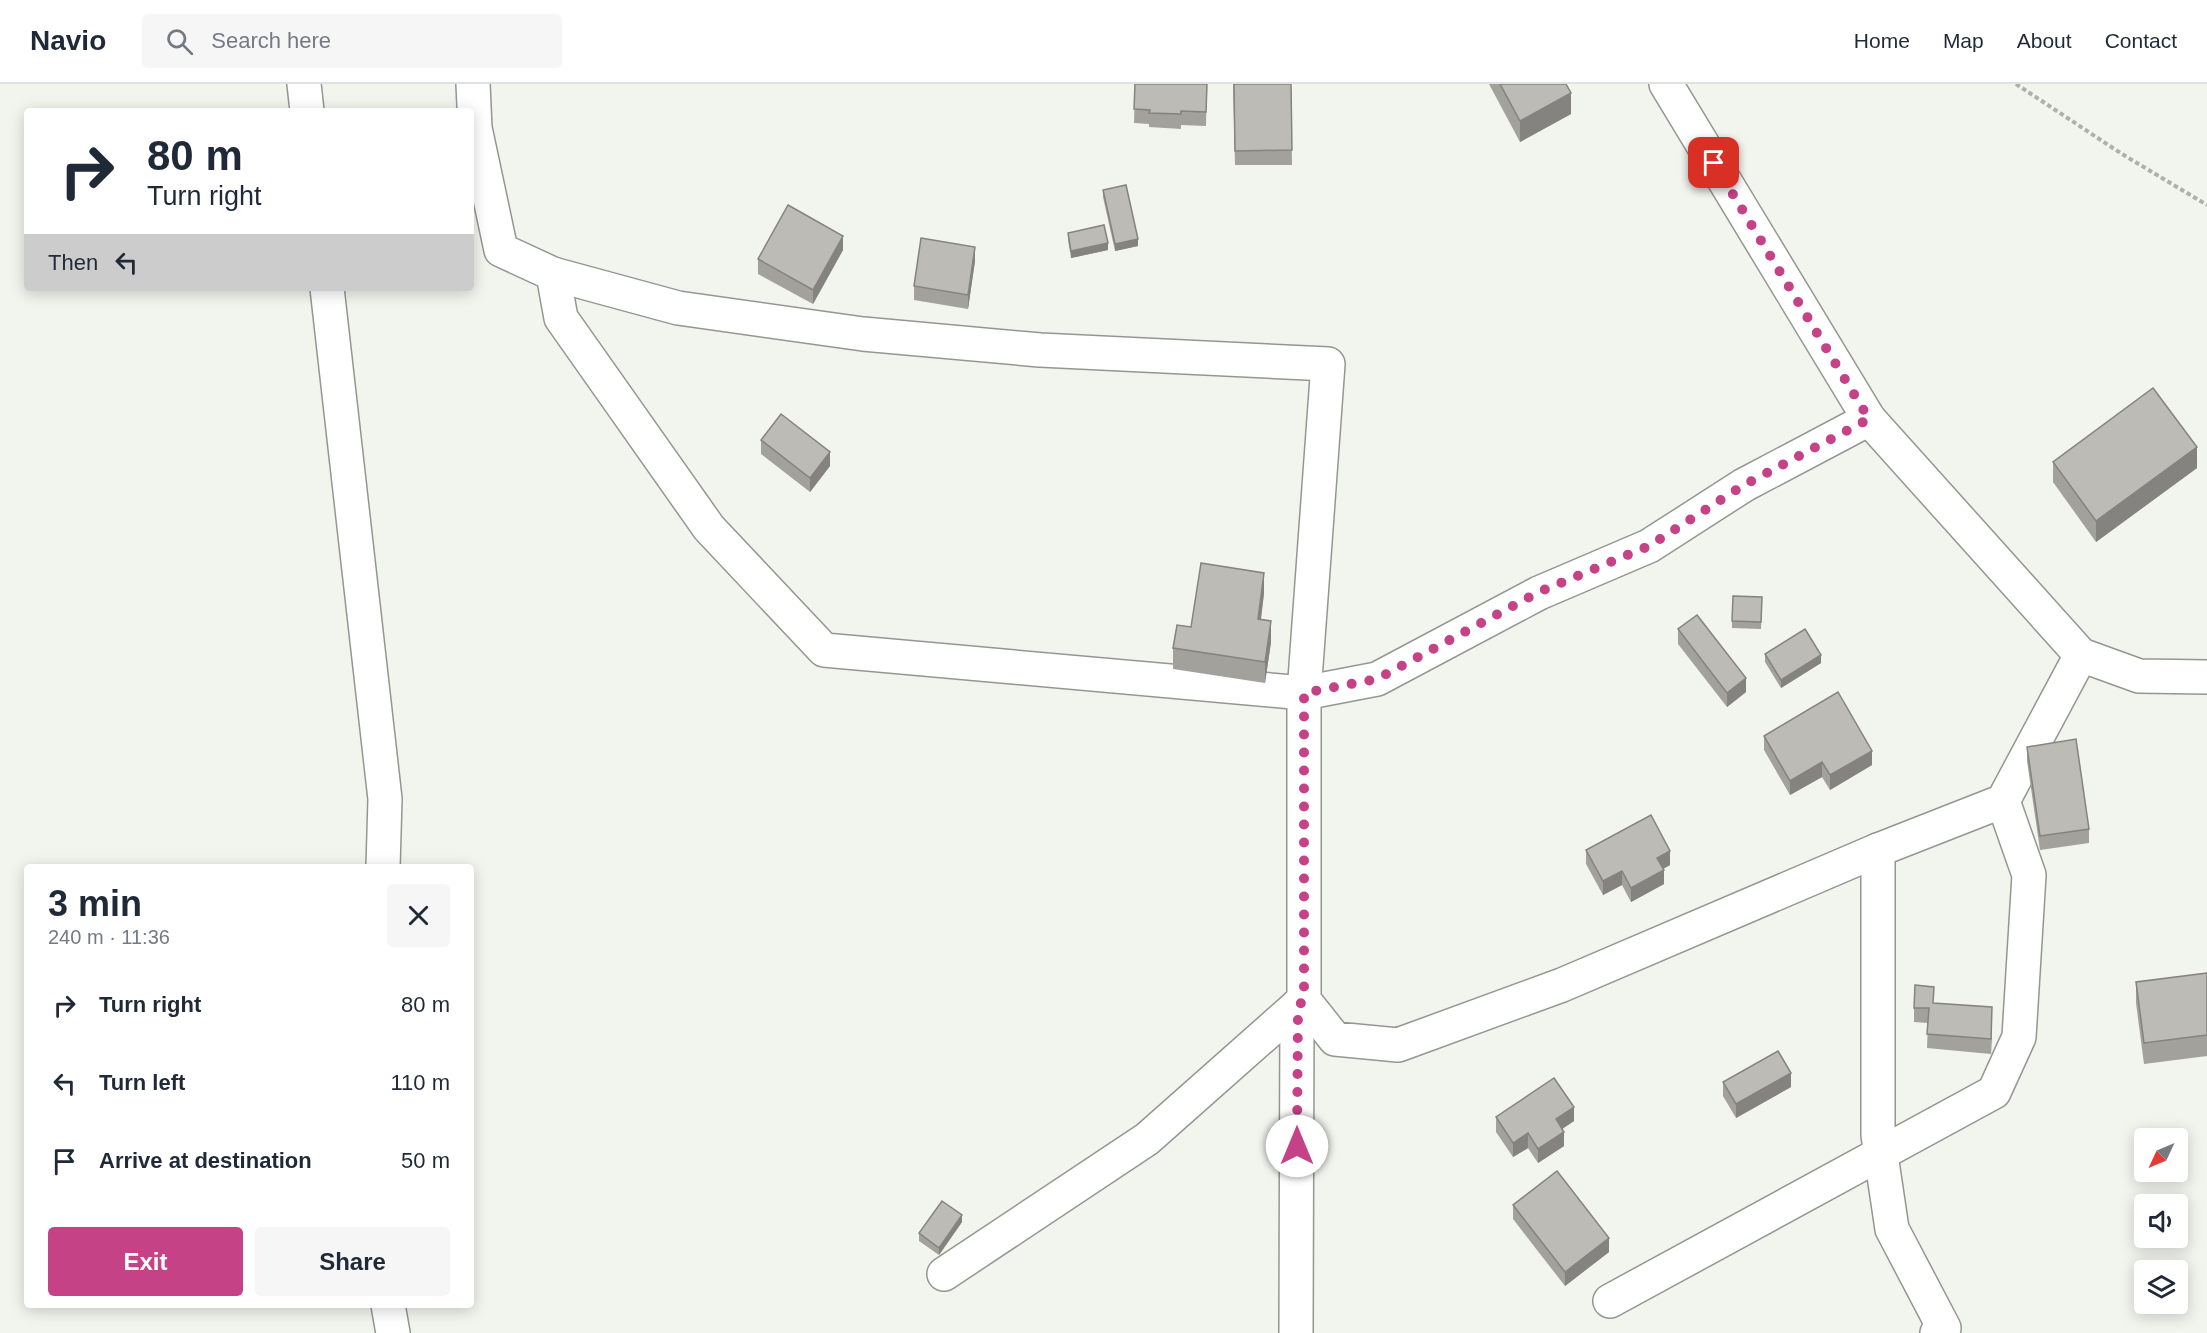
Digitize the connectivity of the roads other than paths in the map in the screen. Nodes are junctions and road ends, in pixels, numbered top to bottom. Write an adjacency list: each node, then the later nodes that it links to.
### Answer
1 (304, 84): 4 (street)
2 (473, 84): 5 (street)
3 (1666, 84): 7 (street)
4 (307, 108)
5 (553, 274): 10 (street); 10 (street)
6 (327, 291): 13 (street)
7 (1869, 419): 8 (street); 10 (street)
8 (2082, 655): 9 (street); 11 (street)
9 (2207, 677)
10 (1304, 693): 14 (street)
11 (2003, 801): 12 (street); 15 (street)
12 (1878, 850): 14 (street); 15 (street)
13 (383, 864)
14 (1301, 1003): 16 (street); 20 (street)
15 (1881, 1153): 17 (street); 21 (street)
16 (944, 1274)
17 (1610, 1301)
18 (389, 1308): 19 (street)
19 (393, 1333)
20 (1296, 1333)
21 (1937, 1333)

